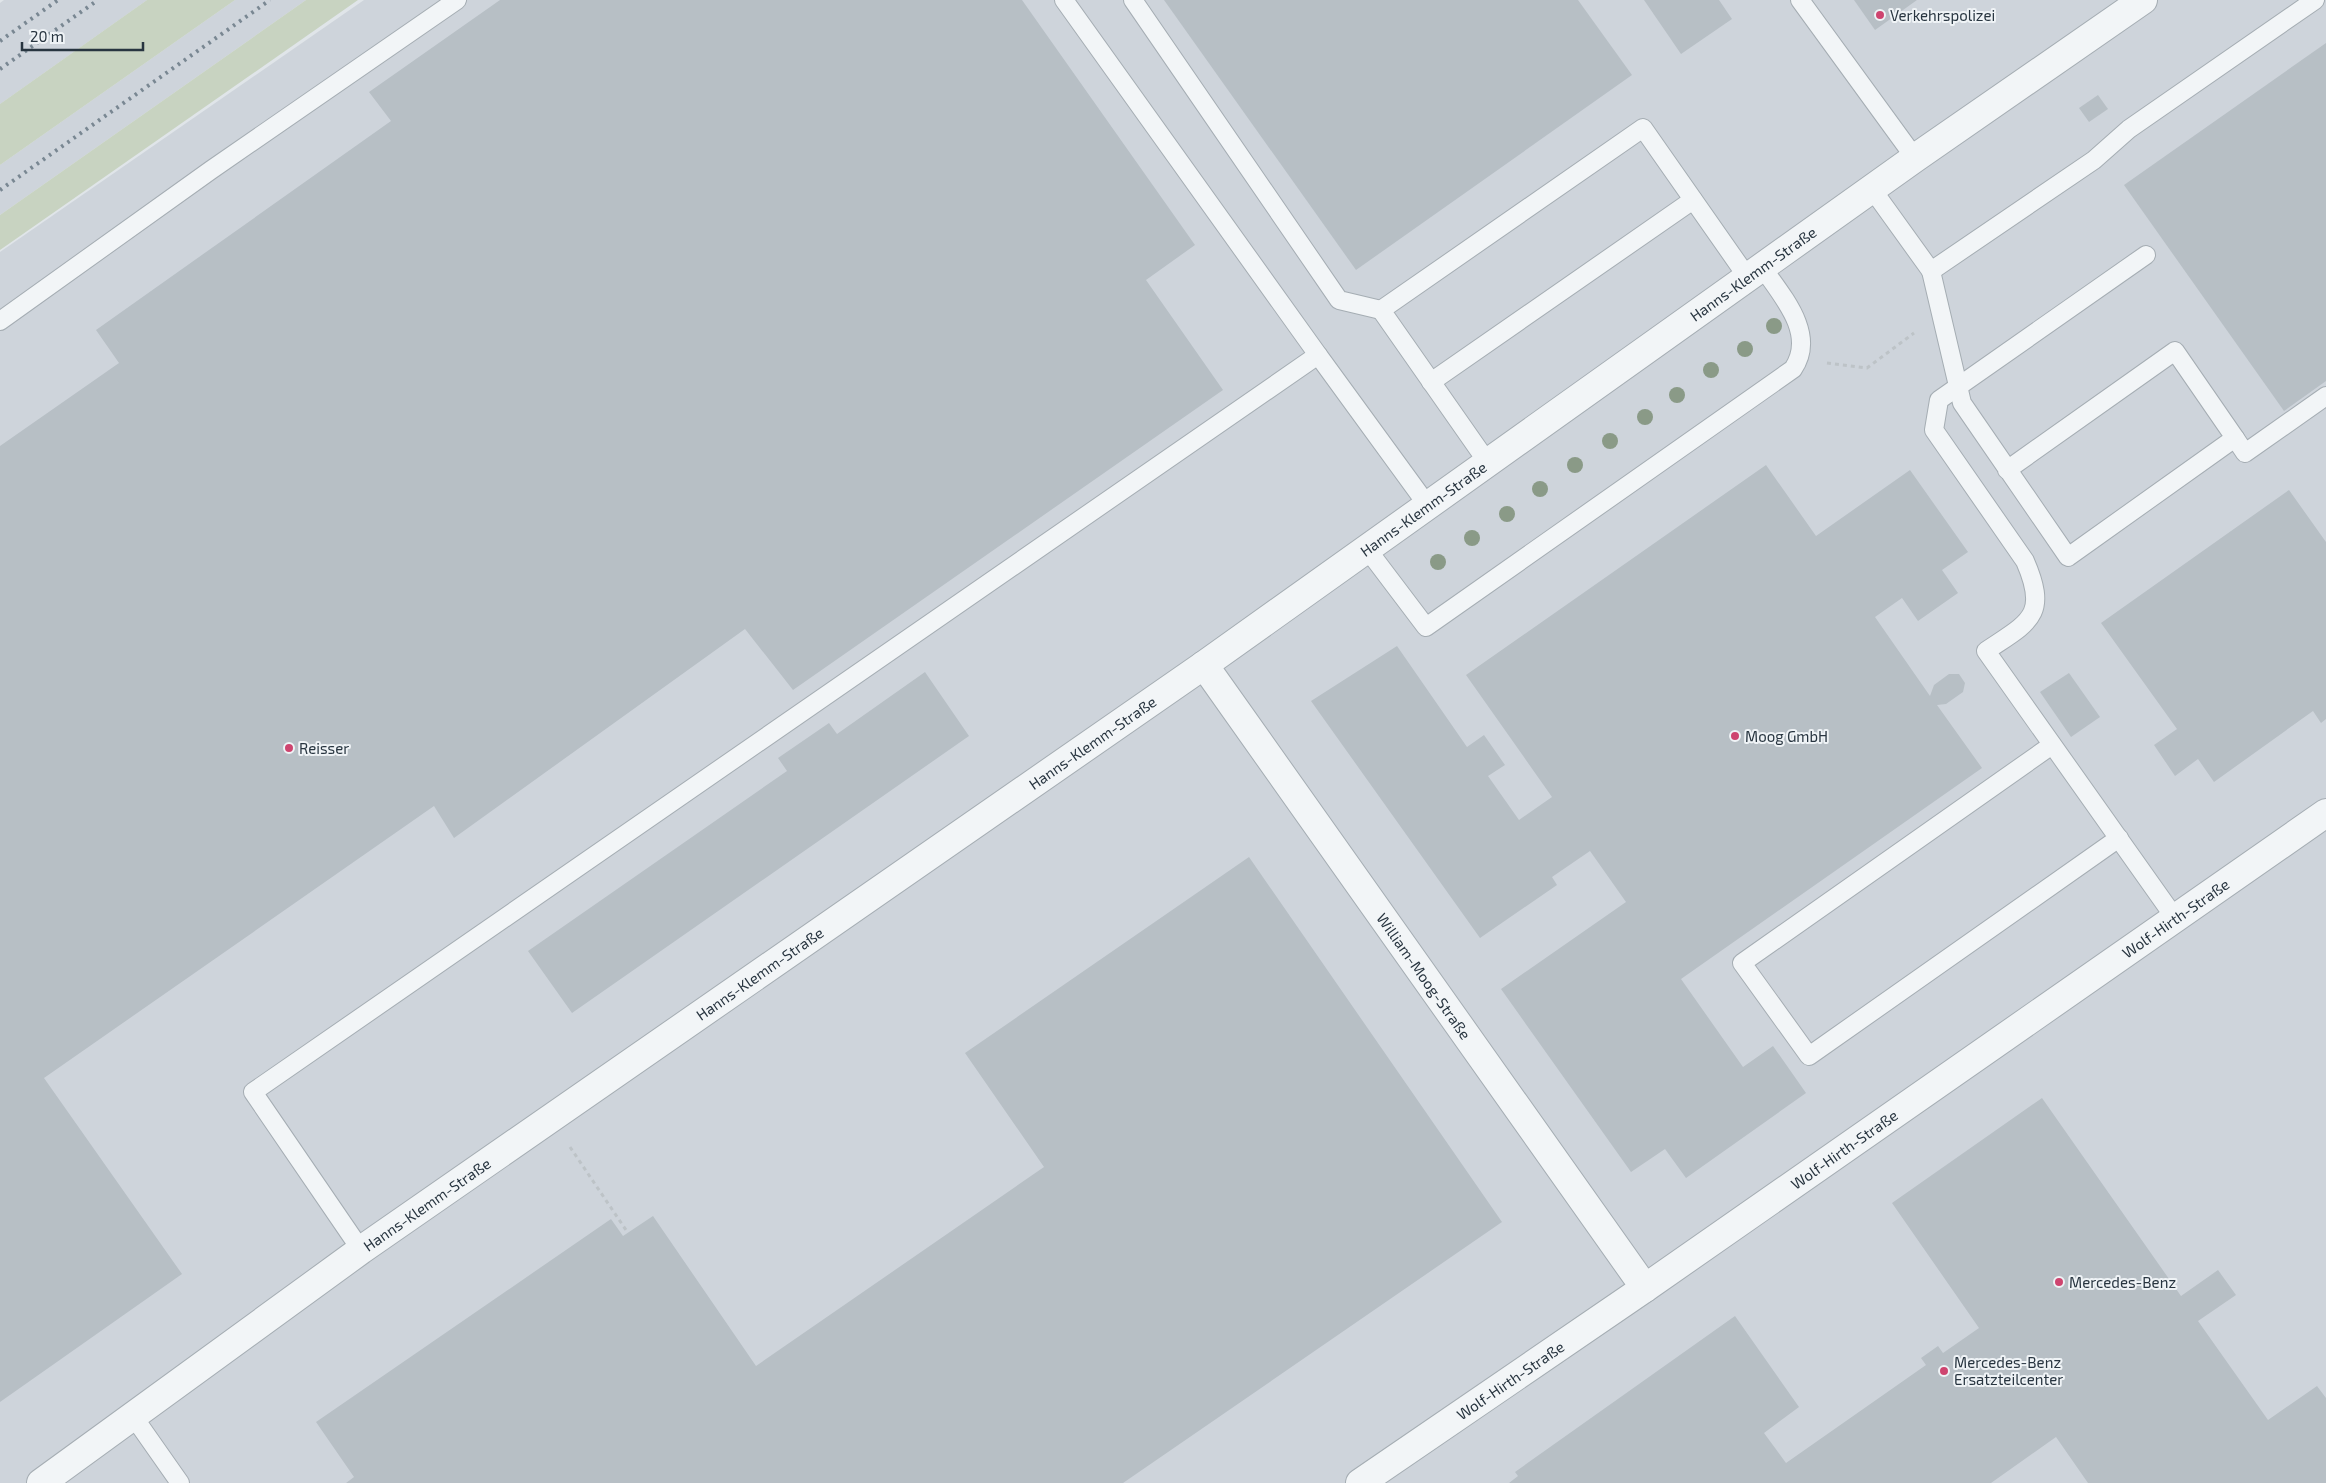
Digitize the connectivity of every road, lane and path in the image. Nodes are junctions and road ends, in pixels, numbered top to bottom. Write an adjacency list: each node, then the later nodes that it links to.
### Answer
1 (457, 0): 15 (lane)
2 (1064, 0): 16 (lane)
3 (1133, 0): 13 (lane)
4 (1800, 0): 7 (lane)
5 (2142, 0): 7 (street, Hanns-Klemm-Straße)
6 (2315, 0): 11 (lane)
7 (1915, 158): 8 (street, Hanns-Klemm-Straße)
8 (1872, 189): 11 (lane); 12 (street, Hanns-Klemm-Straße)
9 (1693, 200): 12 (lane); 13 (lane); 18 (lane)
10 (2146, 255): 19 (lane)
11 (1931, 270): 14 (lane)
12 (1755, 273): 17 (lane); 22 (street, Hanns-Klemm-Straße)
13 (1381, 310): 18 (lane)
14 (1941, 314): 17 (path); 19 (lane)
15 (0, 320)
16 (1318, 355): 24 (lane); 33 (lane)
17 (1799, 359): 25 (lane)
18 (1431, 382): 22 (lane)
19 (1958, 385): 23 (lane); 27 (lane)
20 (2326, 396): 21 (lane)
21 (2235, 438): 23 (lane); 23 (lane)
22 (1488, 463): 24 (street, Hanns-Klemm-Straße)
23 (2007, 470)
24 (1428, 506): 25 (street, Hanns-Klemm-Straße)
25 (1367, 549): 26 (street, Hanns-Klemm-Straße)
26 (1204, 665): 31 (street, Hanns-Klemm-Straße); 34 (street, William-Moog-Straße)
27 (2052, 745): 29 (lane); 29 (lane)
28 (2326, 813): 30 (street, Wolf-Hirth-Straße)
29 (2119, 838): 30 (lane)
30 (2175, 918): 34 (street, Wolf-Hirth-Straße)
31 (550, 1118): 32 (path); 33 (street, Hanns-Klemm-Straße)
32 (628, 1233)
33 (361, 1250): 35 (street, Hanns-Klemm-Straße)
34 (1645, 1288): 38 (street, Wolf-Hirth-Straße)
35 (132, 1416): 36 (street, Hanns-Klemm-Straße); 37 (lane)
36 (41, 1483)
37 (180, 1483)
38 (1360, 1483)

